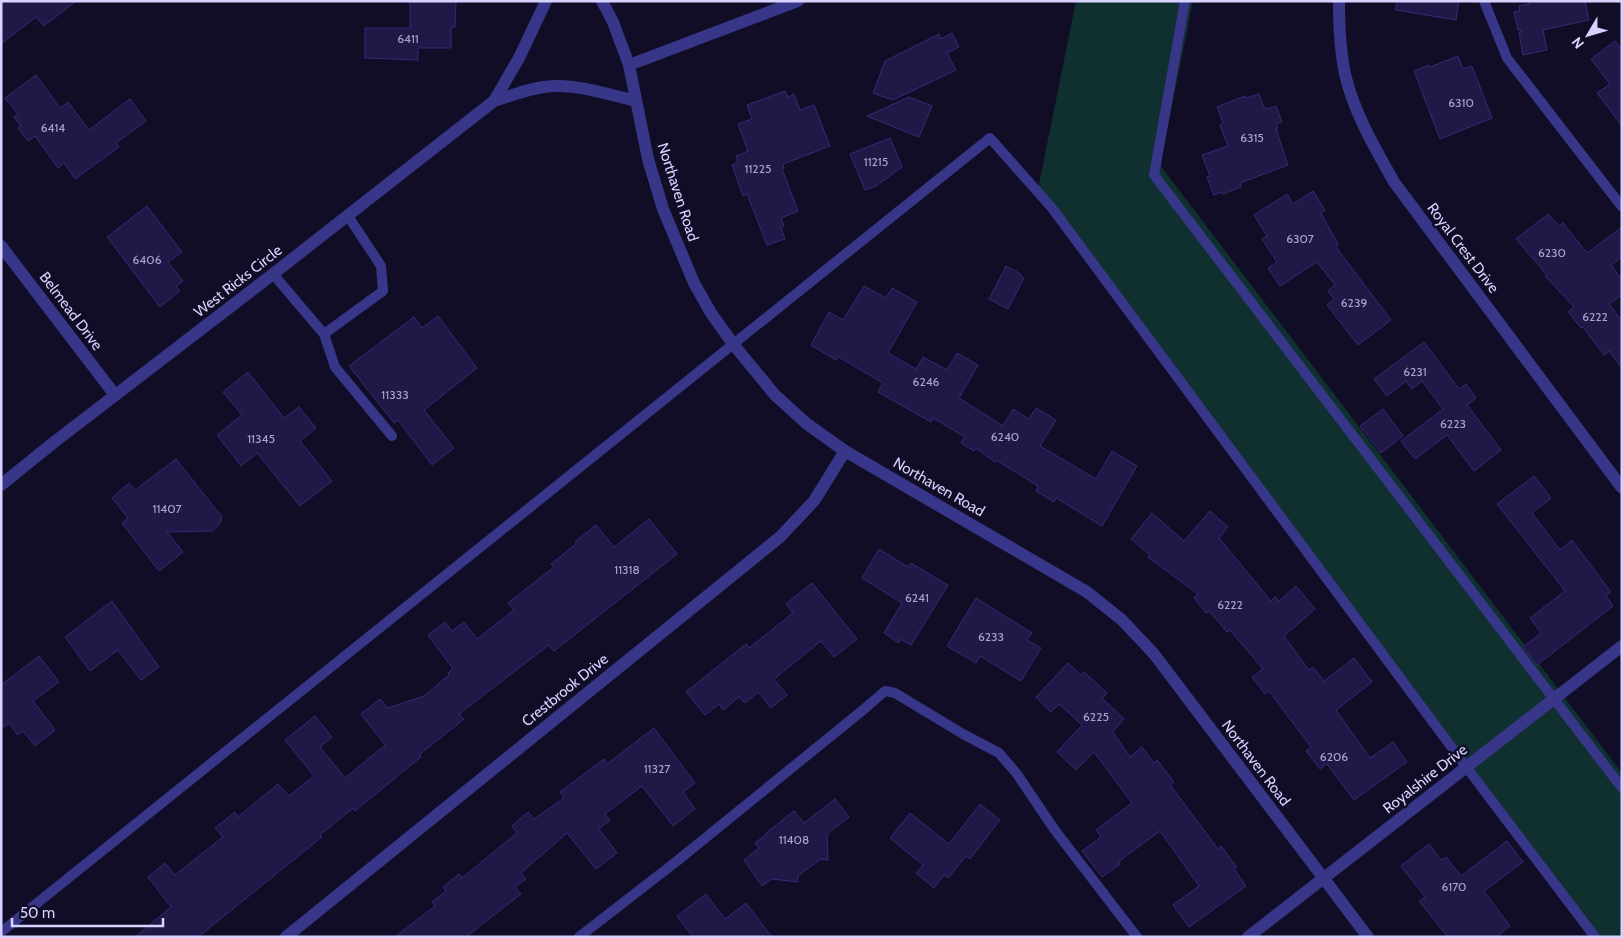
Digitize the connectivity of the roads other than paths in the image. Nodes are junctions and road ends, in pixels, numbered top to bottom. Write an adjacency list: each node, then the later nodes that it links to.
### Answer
1 (546, 1): 8 (street, West Ricks Circle)
2 (602, 1): 7 (street, Northaven Road)
3 (798, 1): 7 (street)
4 (1185, 1): 22 (lane)
5 (1339, 1): 20 (street, Royal Crest Drive)
6 (1484, 1): 10 (lane)
7 (629, 65): 9 (street, Northaven Road)
8 (494, 101): 9 (street, West Ricks Circle); 11 (street, West Ricks Circle)
9 (636, 101): 15 (street, Northaven Road)
10 (1622, 207)
11 (348, 216): 13 (street, West Ricks Circle); 14 (lane)
12 (1, 246): 16 (street, Belmead Drive)
13 (273, 274): 14 (lane); 16 (street, West Ricks Circle)
14 (324, 334): 17 (lane)
15 (733, 344): 18 (street, Northaven Road); 23 (lane); 26 (lane)
16 (115, 395): 19 (street, West Ricks Circle)
17 (392, 436)
18 (845, 451): 25 (street, Northaven Road); 27 (street, Crestbrook Drive)
19 (1, 485)
20 (1622, 488)
21 (1622, 646): 22 (street, Royalshire Drive)
22 (1554, 698): 23 (street, Royalshire Drive); 24 (lane)
23 (1467, 768): 25 (street, Royalshire Drive); 32 (lane)
24 (1622, 788)
25 (1323, 879): 30 (street, Royalshire Drive); 31 (street, Northaven Road)
26 (1, 932)
27 (286, 937)
28 (579, 937): 29 (lane)
29 (1137, 937)
30 (1248, 937)
31 (1368, 937)
32 (1595, 937)

